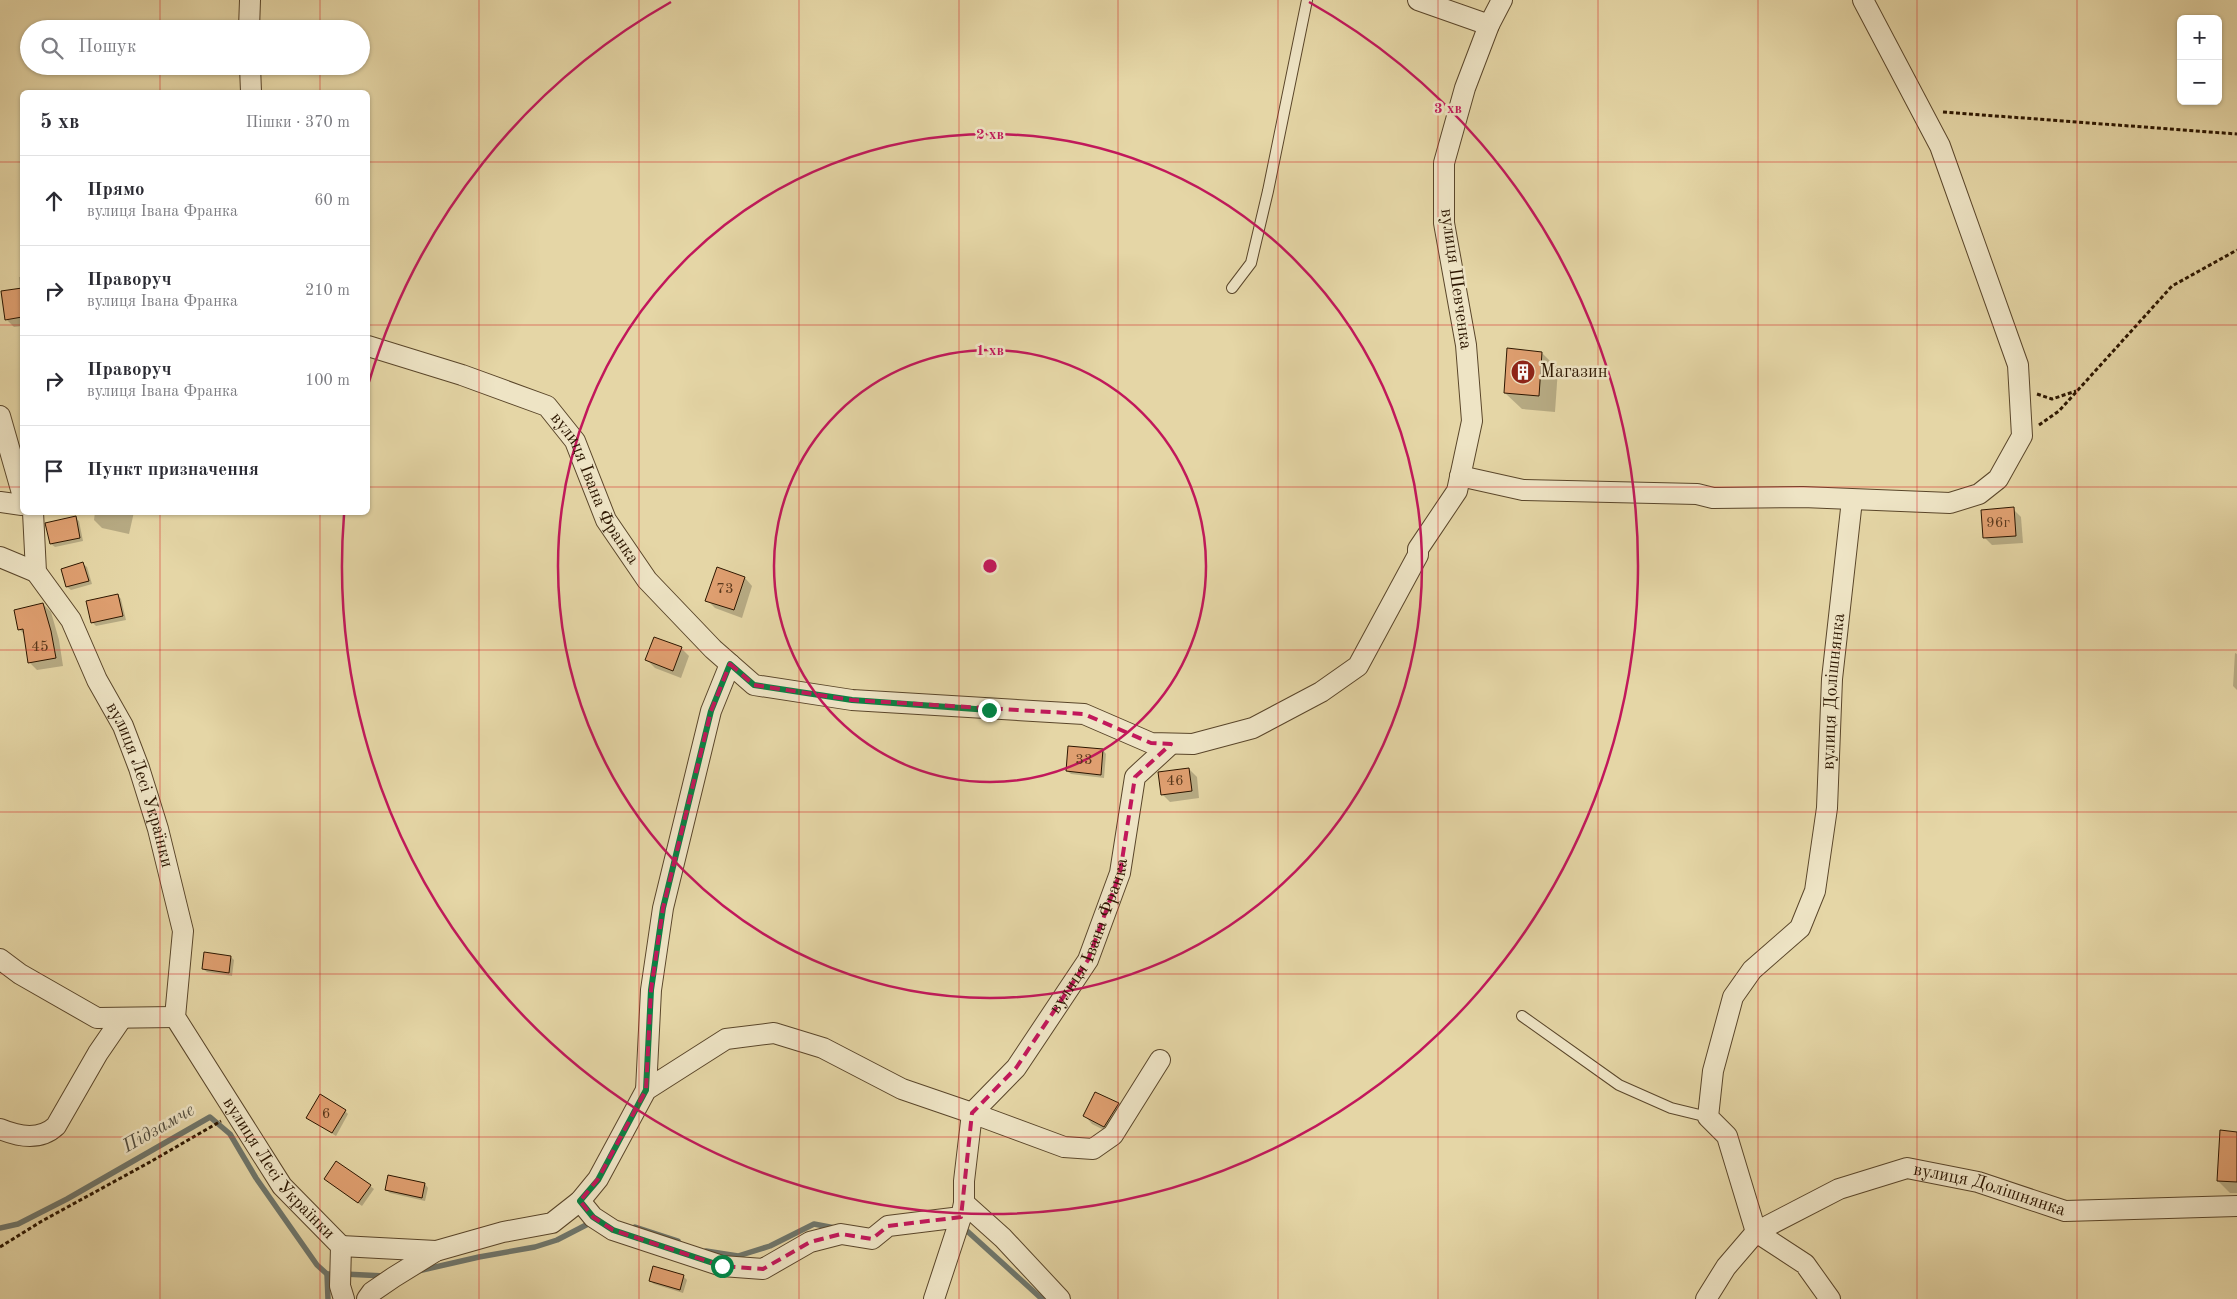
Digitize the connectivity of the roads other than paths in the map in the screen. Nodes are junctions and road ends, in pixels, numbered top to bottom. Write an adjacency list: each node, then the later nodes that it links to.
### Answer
1 (250, 0): 6 (street)
2 (1307, 0): 10 (lane)
3 (1418, 0): 7 (street)
4 (1502, 0): 7 (street, вулиця Шевченка)
5 (1863, 0): 15 (street)
6 (249, 20)
7 (1489, 25): 13 (street, вулиця Шевченка)
8 (250, 75): 9 (street)
9 (251, 90)
10 (1232, 288)
11 (370, 347): 21 (street, вулиця Івана Франка)
12 (0, 416): 14 (street)
13 (1460, 476): 15 (street); 22 (street, вулиця Івана Франка)
14 (20, 486)
15 (1852, 500): 30 (street, вулиця Долішнянка)
16 (0, 502): 17 (street)
17 (20, 505)
18 (33, 515): 20 (street)
19 (0, 557): 20 (street)
20 (36, 572): 25 (street, вулиця Лесі Українки)
21 (730, 664): 22 (street, вулиця Івана Франка); 28 (street)
22 (1172, 744): 29 (street, вулиця Івана Франка)
23 (0, 959): 26 (street)
24 (1522, 1016): 30 (lane)
25 (175, 1017): 26 (street); 37 (street, вулиця Лесі Українки)
26 (122, 1018): 31 (street)
27 (1160, 1060): 29 (street)
28 (646, 1090): 29 (street); 32 (street)
29 (972, 1113): 34 (street)
30 (1708, 1118): 35 (street)
31 (0, 1129)
32 (580, 1201): 34 (street); 36 (street)
33 (2237, 1206): 35 (street, вулиця Долішнянка)
34 (963, 1210): 40 (street); 41 (street)
35 (1756, 1232): 42 (street, вулиця Долішнянка); 43 (street)
36 (436, 1251): 37 (street); 39 (street)
37 (340, 1256): 38 (street)
38 (342, 1292)
39 (366, 1299)
40 (934, 1299)
41 (1060, 1299)
42 (1706, 1299)
43 (1830, 1299)

